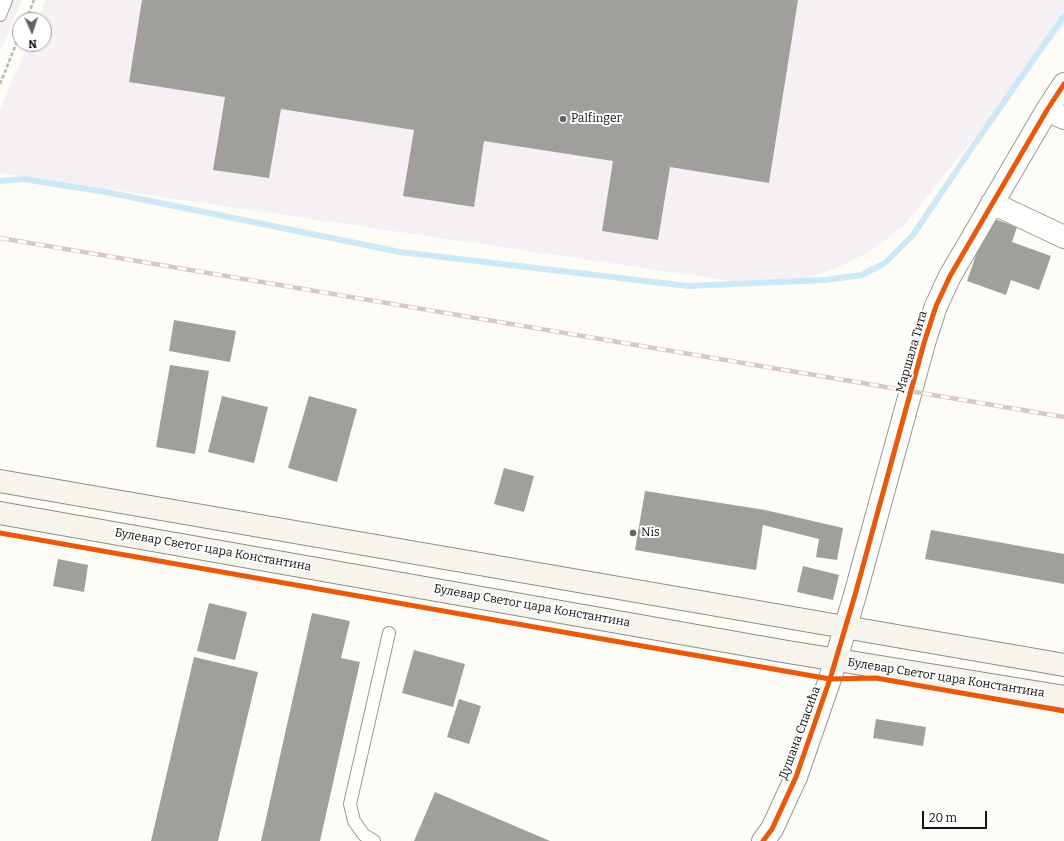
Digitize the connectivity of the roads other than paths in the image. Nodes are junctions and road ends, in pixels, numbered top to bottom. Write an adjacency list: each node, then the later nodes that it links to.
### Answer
1 (6, 0): 2 (lane)
2 (0, 15)
3 (1064, 84): 4 (street, Маршала Тита)
4 (1055, 114): 5 (street, Маршала Тита)
5 (992, 202): 6 (street); 9 (street, Маршала Тита)
6 (1064, 237)
7 (0, 482): 9 (main road)
8 (0, 513): 11 (main road, Булевар Светог цара Константина)
9 (846, 627): 11 (street, Душана Спасића); 12 (main road)
10 (389, 633): 14 (lane)
11 (836, 660): 13 (main road, Булевар Светог цара Константина); 15 (street, Душана Спасића)
12 (1064, 665)
13 (1064, 697)
14 (374, 841)
15 (763, 841)

